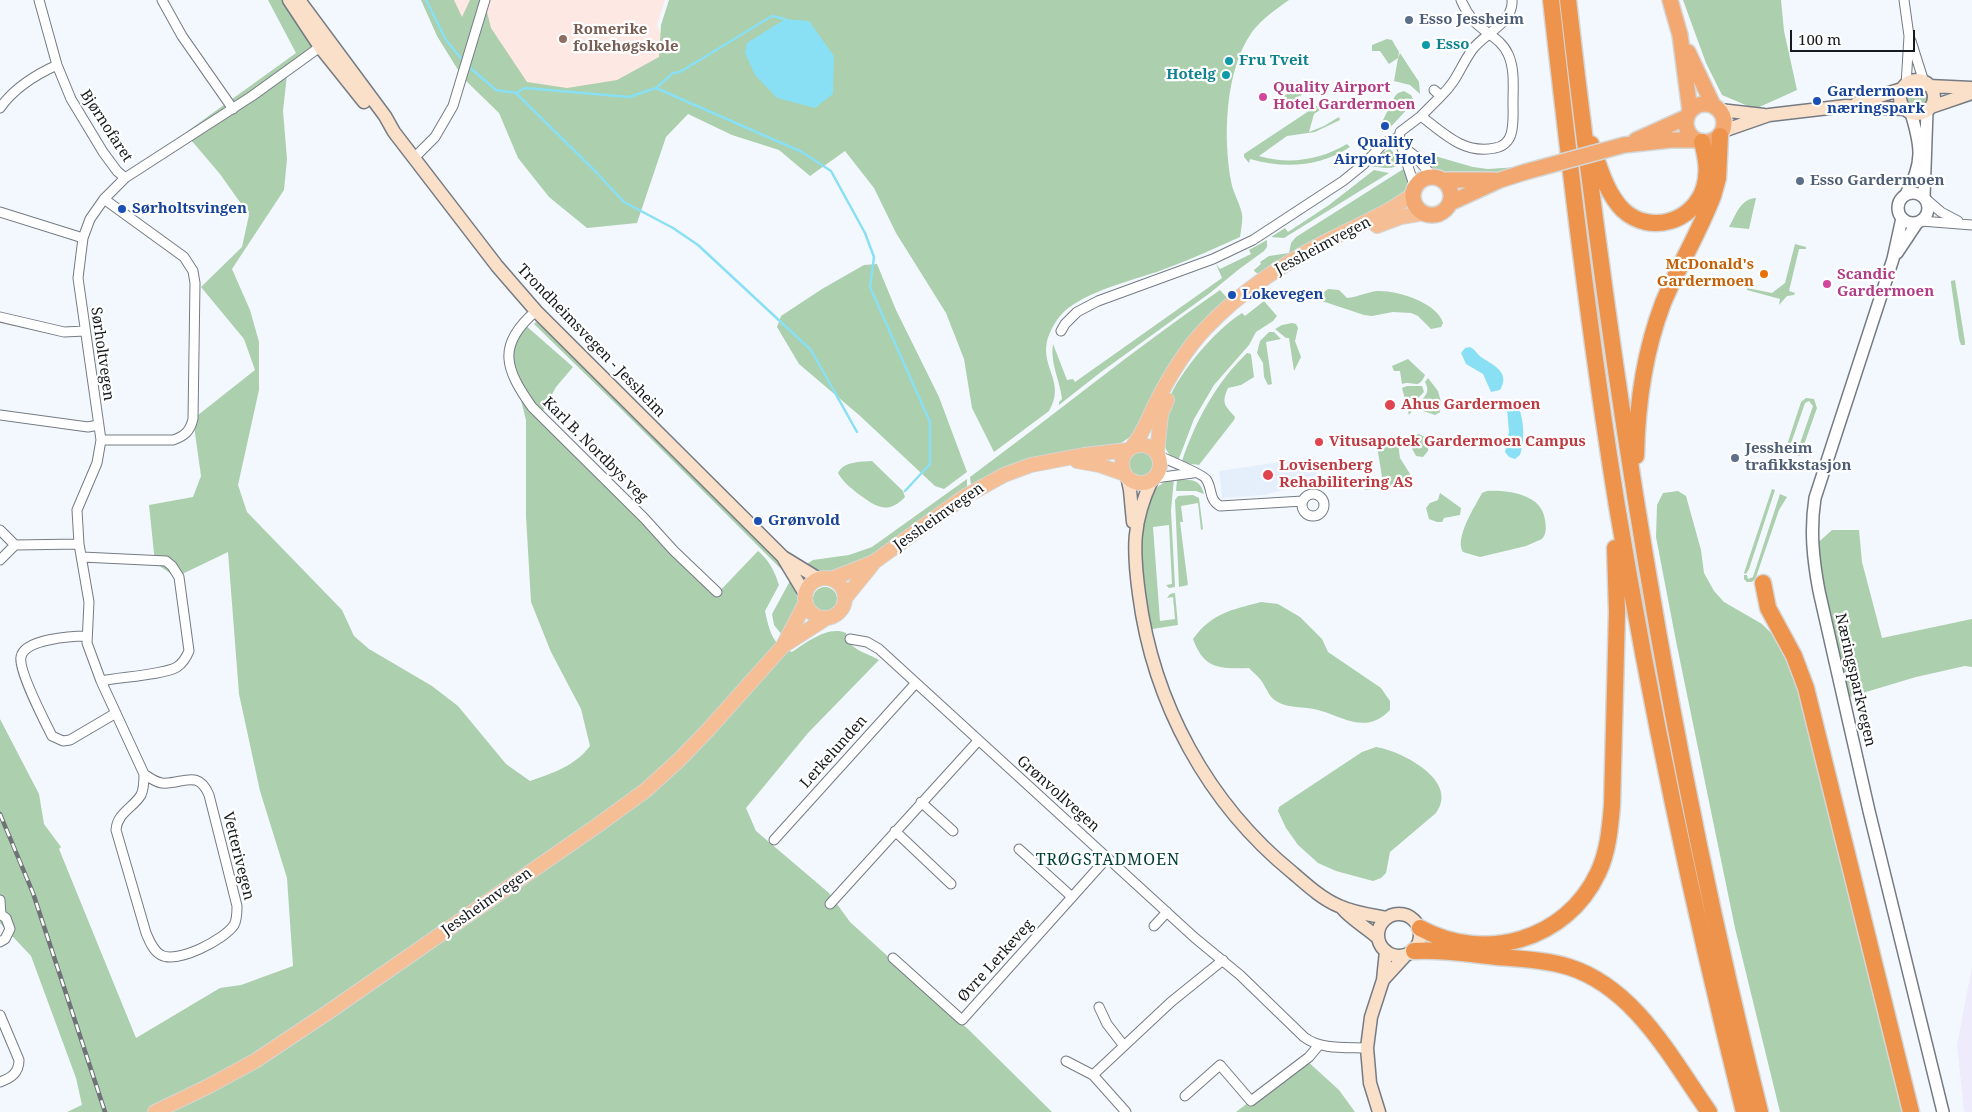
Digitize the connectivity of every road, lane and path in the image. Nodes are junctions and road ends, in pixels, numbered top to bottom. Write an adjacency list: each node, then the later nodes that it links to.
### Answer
1 (40, 0): 16 (street, Bjørnofaret)
2 (162, 0): 24 (street)
3 (289, 0): 15 (main road, Trondheimsvegen - Jessheim)
4 (299, 0): 15 (main road, Trondheimsvegen - Jessheim)
5 (485, 0): 35 (street)
6 (1462, 0): 12 (street)
7 (1512, 0): 12 (street)
8 (1550, 0): 66 (highway)
9 (1568, 0): 30 (highway)
10 (1670, 0): 13 (highway)
11 (1904, 0): 14 (street)
12 (1490, 34): 28 (street); 28 (street)
13 (1680, 35): 23 (highway); 27 (highway)
14 (1909, 36): 17 (street); 18 (street)
15 (324, 44): 24 (street, Sørholtvegen); 35 (main road, Trondheimsvegen - Jessheim)
16 (57, 65): 22 (street); 36 (street, Bjørnofaret)
17 (1926, 84): 18 (main road); 19 (main road); 25 (main road)
18 (1904, 86): 21 (main road); 26 (main road)
19 (1972, 88)
20 (1972, 93): 25 (main road)
21 (1846, 106): 26 (main road); 29 (main road)
22 (0, 108)
23 (1716, 108): 27 (highway); 29 (main road); 31 (highway)
24 (233, 109): 36 (street, Sørholtvegen)
25 (1929, 109): 26 (main road); 42 (street, Næringsparkvegen)
26 (1908, 111): 40 (street, Næringsparkvegen)
27 (1688, 114): 33 (highway); 34 (highway)
28 (1421, 116): 32 (street)
29 (1769, 116): 31 (main road)
30 (1582, 118): 33 (highway); 64 (highway)
31 (1721, 134): 33 (highway); 64 (highway)
32 (1400, 141): 37 (street); 39 (street); 54 (street)
33 (1698, 141): 34 (highway)
34 (1624, 145): 38 (highway, bridge)
35 (414, 158): 51 (main road, Trondheimsvegen - Jessheim)
36 (125, 178): 41 (street, Sørholtvegen)
37 (1438, 179): 38 (highway); 39 (highway); 43 (highway)
38 (1500, 180): 43 (highway)
39 (1414, 191): 45 (highway); 58 (main road, Jessheimvegen)
40 (1906, 194): 42 (street); 46 (street, Næringsparkvegen)
41 (104, 199): 49 (street, Sørholtvegen); 57 (street)
42 (1926, 199): 47 (street, Næringsparkvegen); 48 (street)
43 (1450, 203): 45 (highway)
44 (0, 212): 49 (street)
45 (1424, 213): 59 (main road, Jessheimvegen)
46 (1902, 218): 47 (street); 50 (street, Næringsparkvegen)
47 (1919, 222): 48 (street); 50 (street, Næringsparkvegen)
48 (1967, 224)
49 (83, 238): 53 (street, Sørholtvegen)
50 (1894, 259): 128 (street, Næringsparkvegen)
51 (536, 311): 72 (main road, Trondheimsvegen - Jessheim); 77 (street, Karl B. Nordbys veg)
52 (0, 317): 53 (street)
53 (85, 331): 56 (street, Sørholtvegen)
54 (1061, 331)
55 (0, 416): 56 (street)
56 (98, 425): 57 (street, Sørholtvegen)
57 (101, 440): 69 (street, Sørholtvegen)
58 (1130, 448): 59 (main road); 60 (main road, Jessheimvegen); 62 (main road)
59 (1158, 454): 61 (street); 63 (main road)
60 (1064, 460): 62 (main road, Jessheimvegen); 74 (main road, Jessheimvegen)
61 (1194, 473): 63 (street); 65 (street)
62 (1126, 475): 63 (main road); 68 (main road)
63 (1153, 479): 68 (main road)
64 (1635, 498): 126 (highway)
65 (1303, 501)
66 (1617, 503): 104 (highway); 125 (highway)
67 (0, 530): 70 (street)
68 (1135, 530): 99 (main road)
69 (79, 544): 70 (street); 71 (street, Sørholtvegen)
70 (15, 545): 73 (street)
71 (82, 557): 81 (street, Sørholtvegen); 84 (street)
72 (783, 557): 75 (main road, Trondheimsvegen - Jessheim); 79 (main road, Trondheimsvegen - Jessheim)
73 (0, 560)
74 (874, 562): 75 (main road, Jessheimvegen); 78 (main road, Jessheimvegen)
75 (825, 579): 78 (main road); 79 (main road)
76 (1763, 583): 127 (highway)
77 (717, 592)
78 (846, 596): 80 (main road)
79 (805, 599): 80 (main road); 83 (main road, Jessheimvegen)
80 (825, 619): 83 (main road, Jessheimvegen)
81 (87, 636): 84 (street, Sørholtvegen); 86 (street)
82 (850, 639): 85 (street, Grønvollvegen)
83 (783, 646): 121 (main road, Jessheimvegen)
84 (101, 681): 86 (street, Sørholtvegen)
85 (915, 684): 87 (street, Grønvollvegen); 92 (street, Lerkelunden)
86 (116, 713): 88 (street, Sørholtvegen)
87 (978, 741): 89 (street); 94 (street, Grønvollvegen)
88 (144, 774): 88 (street, Vetterivegen)
89 (921, 802): 90 (street); 91 (street)
90 (895, 831): 95 (street); 98 (street)
91 (954, 831)
92 (774, 840)
93 (1019, 849): 96 (street)
94 (1107, 858): 96 (street, Øvre Lerkeveg); 100 (street, Grønvollvegen)
95 (951, 884)
96 (1072, 897): 109 (street, Øvre Lerkeveg)
97 (0, 900): 101 (street)
98 (830, 904)
99 (1340, 907): 102 (main road); 105 (main road)
100 (1167, 912): 103 (street); 110 (street, Grønvollvegen)
101 (1, 915): 106 (street)
102 (1387, 918): 104 (main road); 105 (main road)
103 (1154, 926)
104 (1420, 928): 108 (main road)
105 (1378, 938): 107 (main road)
106 (0, 942)
107 (1386, 952): 108 (main road); 111 (main road)
108 (1409, 953): 111 (main road); 124 (highway)
109 (893, 958)
110 (1223, 960): 114 (street, Grønvollvegen); 115 (street)
111 (1384, 980): 116 (main road)
112 (1100, 1007): 115 (street)
113 (0, 1015): 119 (street)
114 (1319, 1044): 116 (street, Grønvollvegen); 120 (street)
115 (1124, 1046): 118 (street)
116 (1367, 1048): 123 (main road)
117 (1066, 1061): 118 (street)
118 (1093, 1075): 122 (street)
119 (0, 1082)
120 (1185, 1096)
121 (155, 1112)
122 (1126, 1112)
123 (1379, 1112)
124 (1709, 1112)
125 (1744, 1112)
126 (1760, 1112)
127 (1911, 1112)
128 (1944, 1112)

